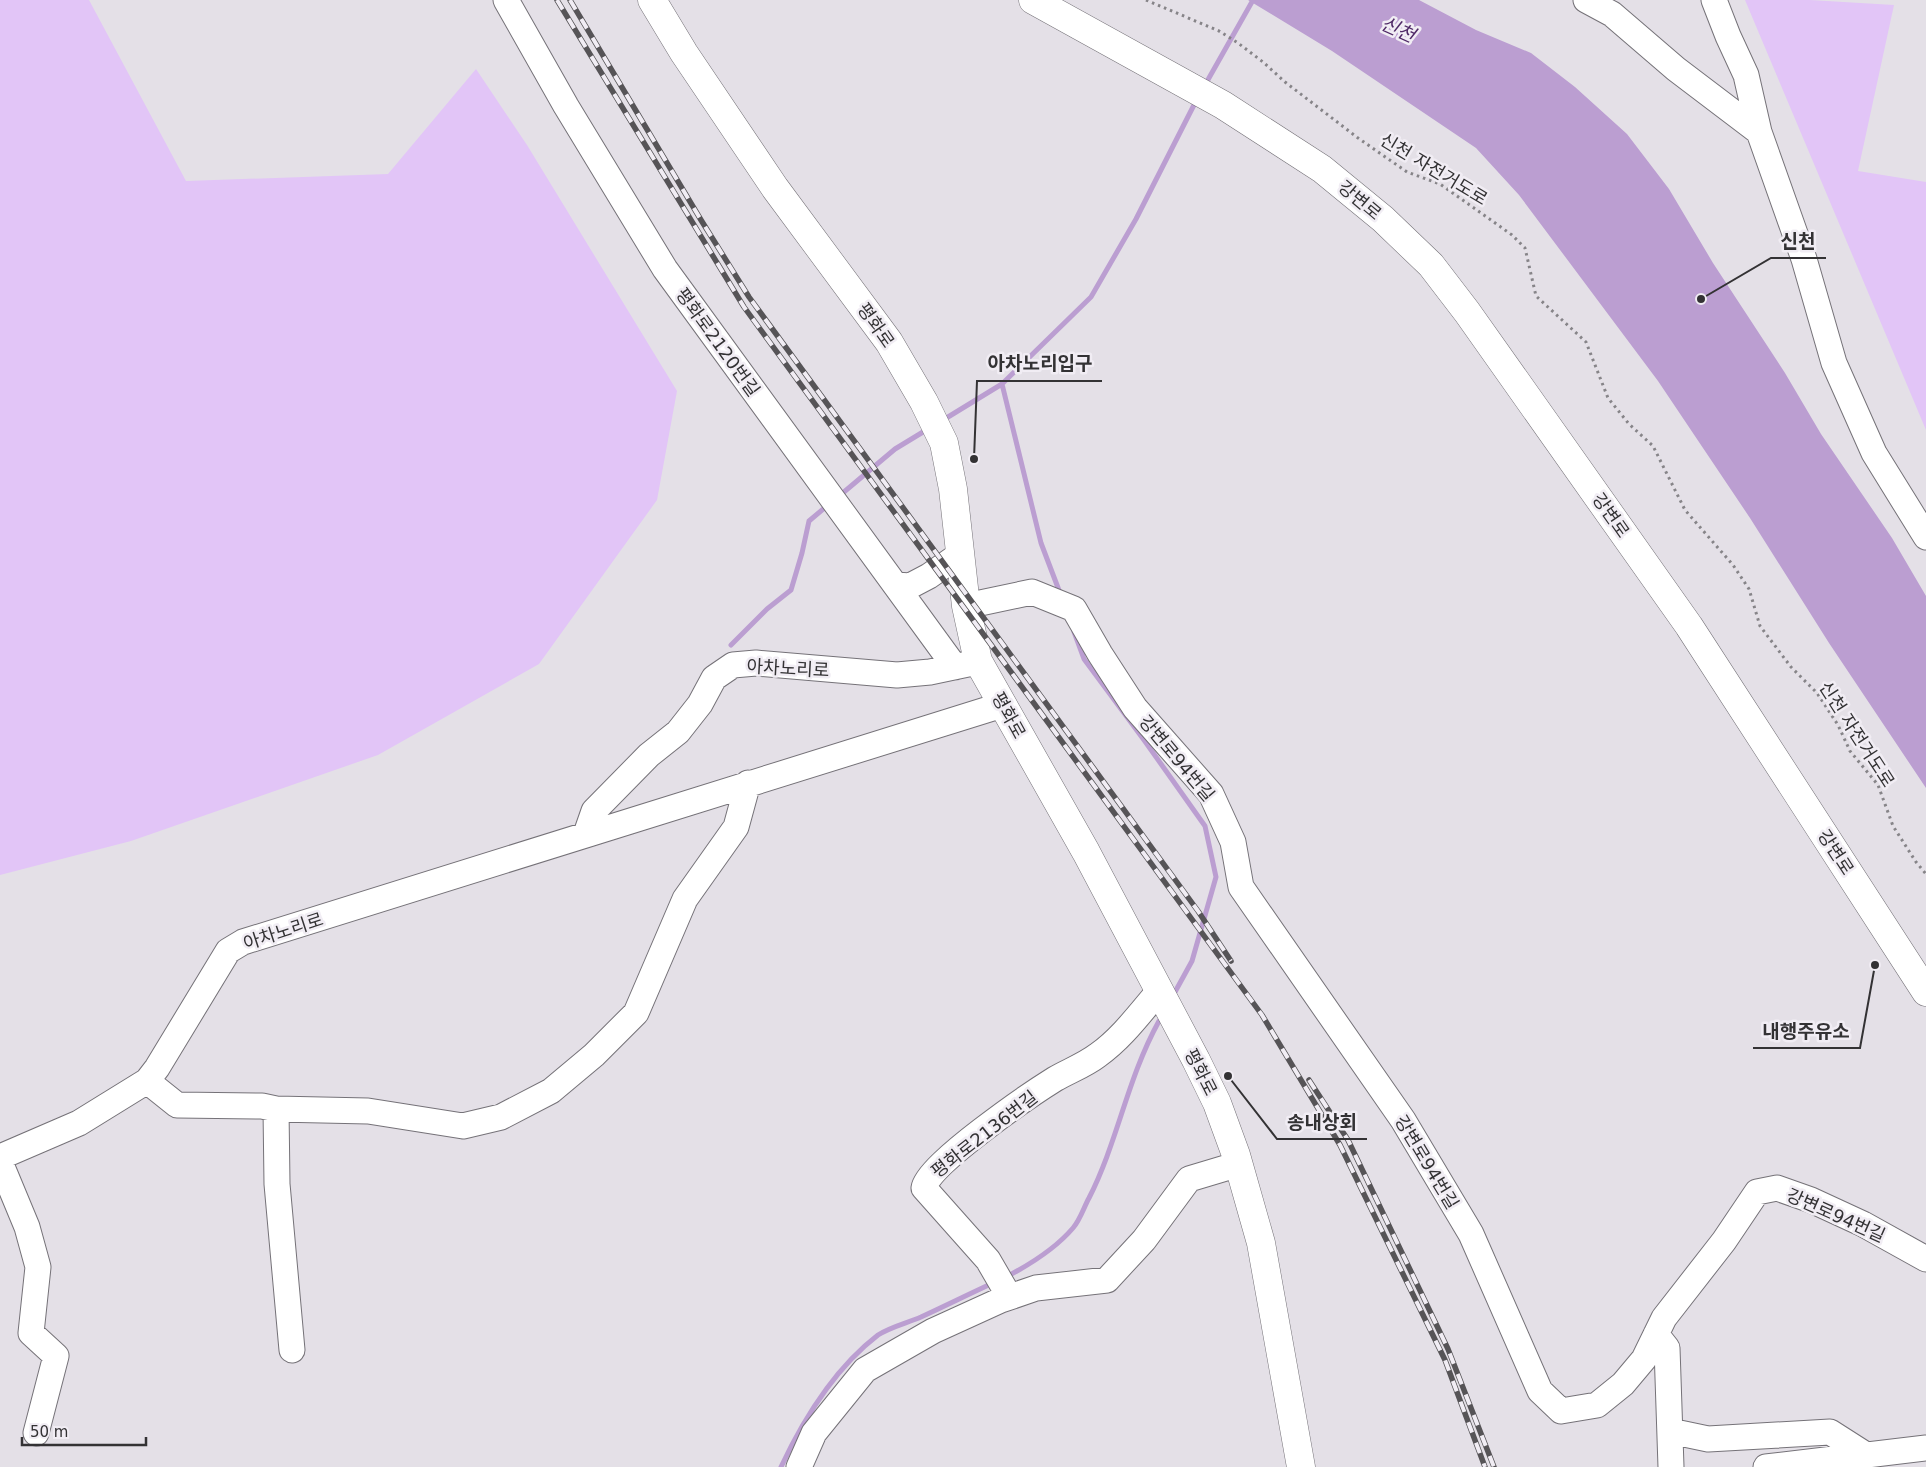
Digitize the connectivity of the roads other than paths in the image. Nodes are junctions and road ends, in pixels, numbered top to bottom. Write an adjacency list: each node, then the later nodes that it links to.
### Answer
1 (506, 0): 9 (street, 평화로2120번길)
2 (652, 0): 8 (main road, 평화로)
3 (1033, 0): 16 (main road, 강변로)
4 (1586, 0): 6 (street)
5 (1714, 0): 6 (street)
6 (1759, 132): 7 (street)
7 (1926, 537)
8 (959, 554): 9 (street); 10 (main road, 평화로)
9 (896, 585): 11 (street, 평화로2120번길)
10 (966, 606): 11 (main road, 평화로); 24 (street, 강변로94번길)
11 (966, 664): 12 (main road, 평화로); 14 (street, 아차노리로)
12 (1002, 705): 13 (street, 아차노리로); 15 (main road, 평화로)
13 (748, 783): 14 (street, 아차노리로); 18 (street)
14 (586, 834): 17 (street, 아차노리로)
15 (1159, 991): 21 (main road, 평화로); 23 (street, 평화로2136번길)
16 (1926, 992)
17 (146, 1081): 18 (street); 19 (street, 아차노리로)
18 (276, 1109): 25 (street)
19 (0, 1157)
20 (0, 1162): 27 (street)
21 (1239, 1164): 23 (street); 31 (main road, 평화로)
22 (1926, 1259): 24 (street, 강변로94번길)
23 (1001, 1300): 30 (street)
24 (1656, 1334): 26 (street)
25 (292, 1350)
26 (1670, 1431): 29 (street); 32 (street)
27 (36, 1433)
28 (1926, 1448): 29 (street)
29 (1866, 1455): 33 (street)
30 (798, 1467)
31 (1301, 1467)
32 (1671, 1467)
33 (1766, 1467)

